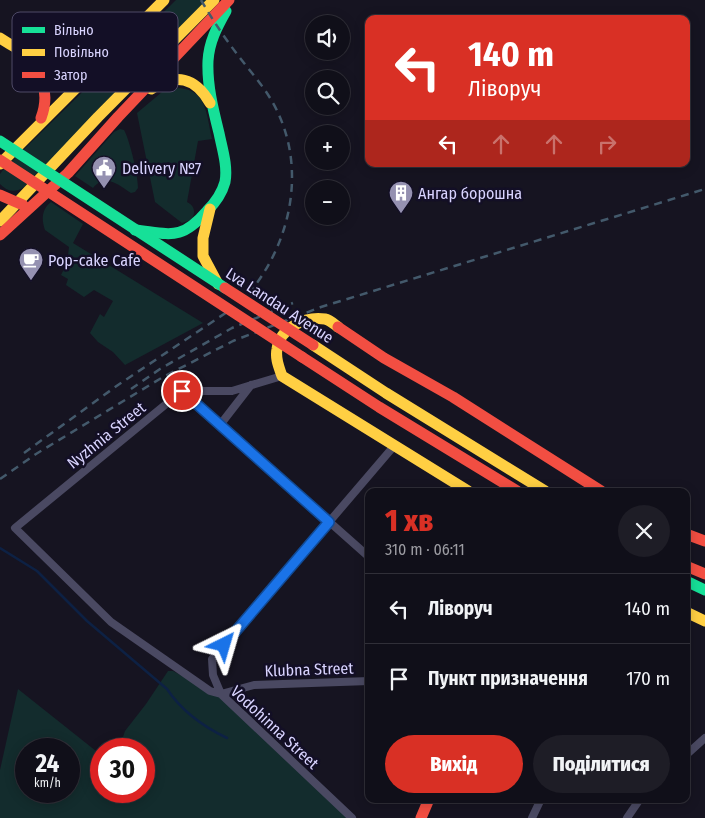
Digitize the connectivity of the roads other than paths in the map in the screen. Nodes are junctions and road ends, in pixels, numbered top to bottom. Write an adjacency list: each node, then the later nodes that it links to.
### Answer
1 (164, 0): 5 (main road)
2 (214, 0): 6 (main road)
3 (229, 0): 9 (main road)
4 (235, 0): 16 (main road)
5 (152, 12)
6 (178, 36)
7 (0, 38): 8 (main road)
8 (12, 46)
9 (178, 54)
10 (178, 79): 16 (main road)
11 (45, 92): 18 (main road)
12 (71, 92): 18 (main road)
13 (123, 92): 21 (main road)
14 (142, 92): 17 (main road)
15 (148, 92): 17 (main road)
16 (214, 109): 25 (main road)
17 (118, 117): 23 (main road)
18 (37, 126): 20 (main road)
19 (0, 141): 27 (main road, Lva Landau Avenue, bridge)
20 (0, 162): 36 (main road, Lva Landau Avenue, bridge)
21 (28, 192): 22 (main road); 24 (main road)
22 (3, 197): 24 (main road)
23 (42, 198): 24 (main road); 28 (main road)
24 (17, 203): 26 (main road)
25 (210, 209): 27 (main road); 29 (main road)
26 (0, 222)
27 (135, 230): 29 (main road, Lva Landau Avenue, bridge)
28 (1, 234)
29 (218, 284): 37 (main road, Lva Landau Avenue, bridge)
30 (282, 376): 31 (street); 34 (main road); 38 (main road)
31 (251, 385): 32 (street); 33 (street)
32 (182, 391): 33 (street); 40 (street, Nyzhnia Street)
33 (220, 425): 39 (street)
34 (394, 446): 35 (main road); 39 (street)
35 (463, 488)
36 (513, 488)
37 (540, 488)
38 (596, 488)
39 (329, 522): 43 (street); 51 (street)
40 (14, 528): 51 (street, Vodohinna Street)
41 (690, 536): 42 (main road)
42 (705, 542)
43 (365, 554)
44 (690, 568): 45 (main road)
45 (705, 574)
46 (690, 583): 47 (main road)
47 (705, 590)
48 (690, 614): 49 (main road)
49 (705, 621)
50 (365, 681): 51 (street, Klubna Street)
51 (221, 694): 57 (street, Vodohinna Street)
52 (705, 738): 53 (street)
53 (690, 751)
54 (428, 803): 58 (main road)
55 (539, 803): 59 (street)
56 (635, 803): 60 (street)
57 (352, 818)
58 (422, 818)
59 (532, 818)
60 (627, 818)

